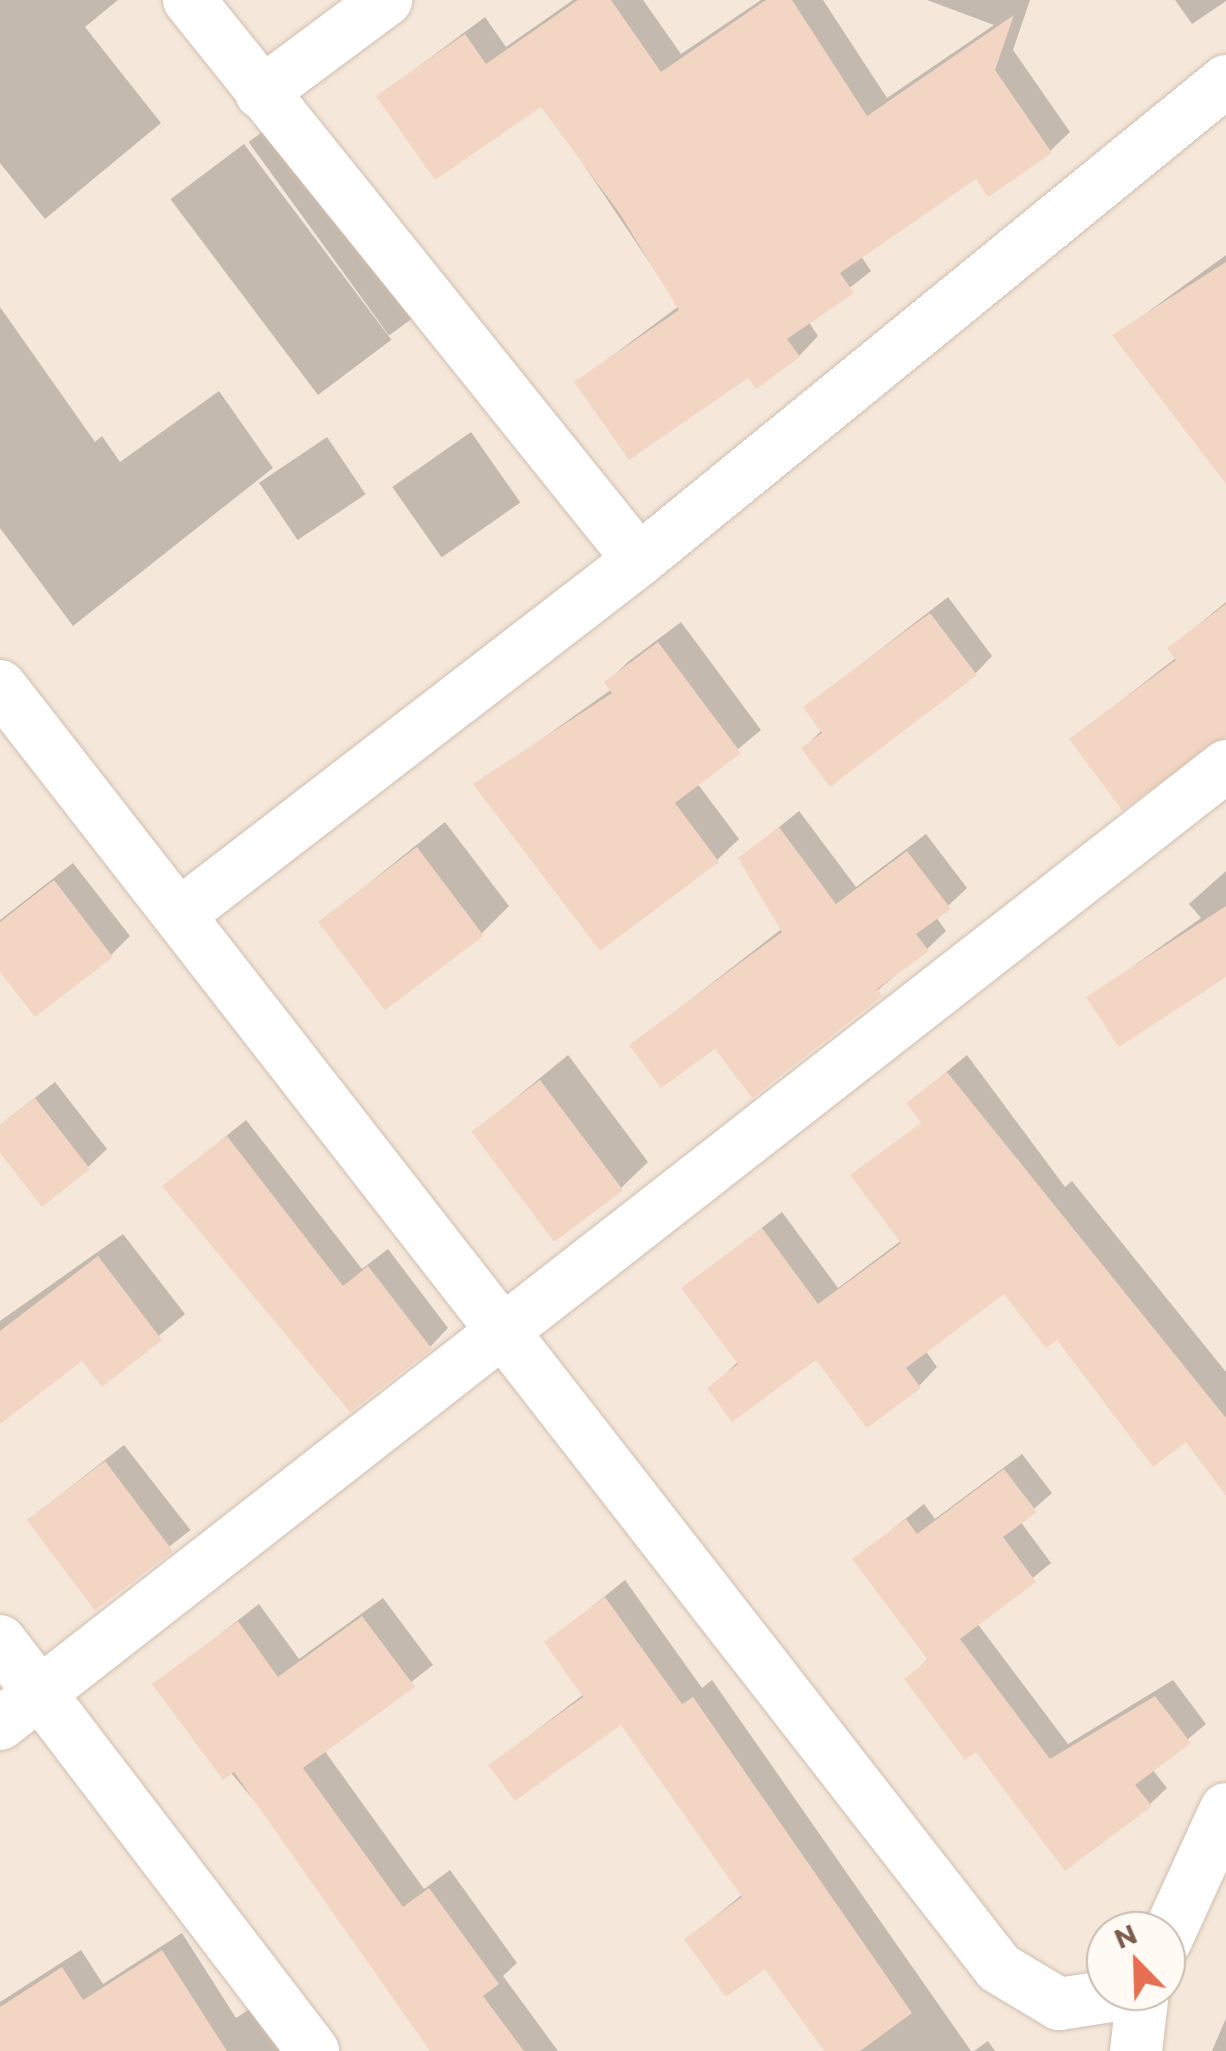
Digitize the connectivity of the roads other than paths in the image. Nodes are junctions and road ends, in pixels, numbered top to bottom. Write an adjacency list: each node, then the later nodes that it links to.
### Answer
1 (189, 0): 4 (street)
2 (386, 0): 4 (street)
3 (1226, 82): 5 (street)
4 (261, 93): 5 (street)
5 (639, 560): 8 (street)
6 (0, 686): 8 (street)
7 (1226, 766): 9 (street)
8 (180, 914): 9 (street)
9 (508, 1330): 11 (street); 15 (street)
10 (0, 1641): 11 (street)
11 (20, 1709): 14 (street)
12 (1226, 1809): 13 (street)
13 (1179, 1911)
14 (313, 2051)
15 (1136, 2051)

